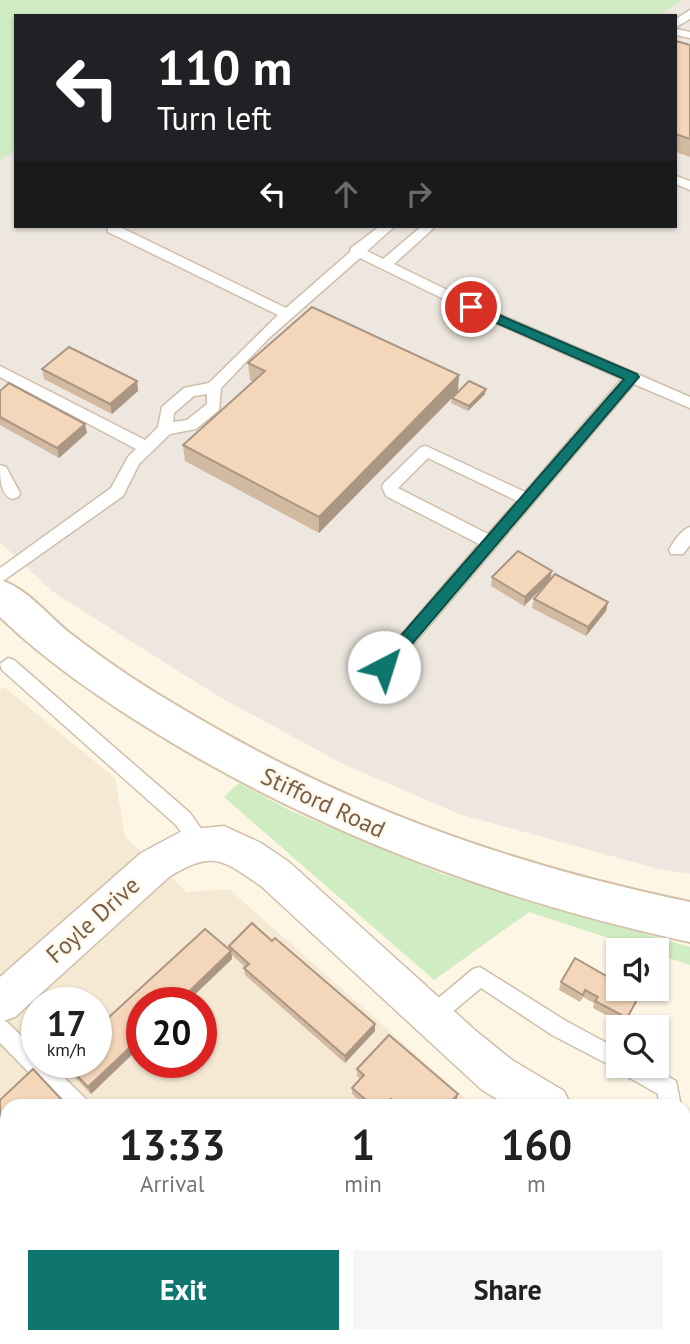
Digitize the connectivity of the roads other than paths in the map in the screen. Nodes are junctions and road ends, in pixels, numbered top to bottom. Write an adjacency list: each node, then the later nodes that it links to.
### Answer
1 (385, 228): 4 (lane)
2 (428, 228): 5 (lane)
3 (113, 229): 6 (lane)
4 (356, 251): 5 (lane); 6 (lane)
5 (384, 265): 8 (lane)
6 (287, 314): 9 (lane)
7 (0, 371): 12 (lane)
8 (632, 377): 10 (lane); 15 (lane)
9 (214, 387): 11 (lane); 11 (lane)
10 (690, 403)
11 (165, 429): 12 (lane)
12 (145, 447): 19 (lane)
13 (0, 471): 14 (lane)
14 (12, 492)
15 (526, 499): 17 (lane); 17 (lane)
16 (690, 533): 18 (lane)
17 (489, 542): 22 (lane)
18 (677, 550)
19 (0, 577)
20 (0, 594): 24 (main road, Stifford Road)
21 (8, 664): 23 (lane)
22 (384, 667)
23 (202, 844): 25 (street, Foyle Drive); 26 (street)
24 (690, 922)
25 (0, 1003)
26 (430, 1017): 28 (lane); 31 (street)
27 (0, 1029): 30 (lane)
28 (606, 1053)
29 (650, 1078): 32 (lane)
30 (70, 1099)
31 (537, 1099)
32 (669, 1099)

